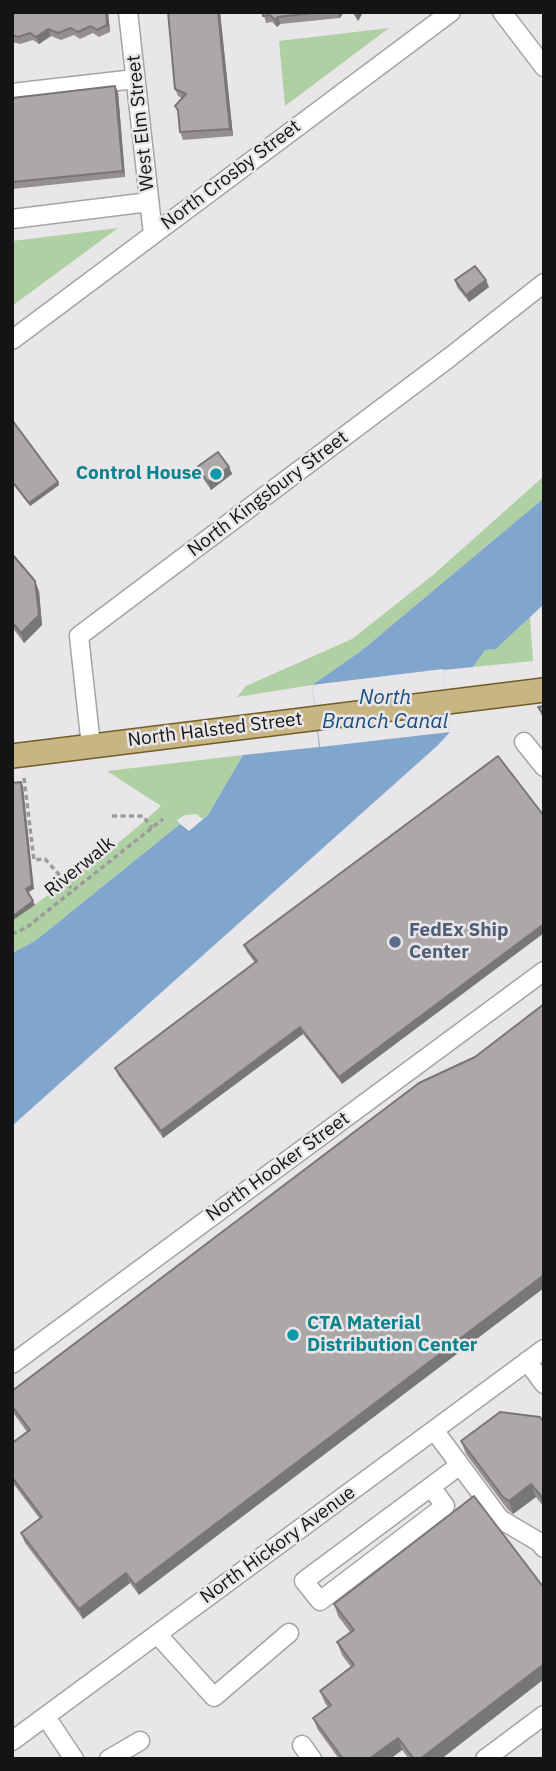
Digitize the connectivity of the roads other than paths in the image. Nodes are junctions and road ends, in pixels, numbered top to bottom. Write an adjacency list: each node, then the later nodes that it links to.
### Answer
1 (128, 12): 5 (street, West Elm Street)
2 (452, 12): 9 (street, North Crosby Street)
3 (502, 12): 4 (street)
4 (544, 67)
5 (135, 79): 6 (street); 7 (street, West Elm Street)
6 (12, 93)
7 (149, 202): 8 (street); 9 (street, West Elm Street)
8 (12, 219)
9 (153, 234): 11 (street, North Crosby Street)
10 (544, 283): 14 (street, North Kingsbury Street)
11 (12, 340)
12 (544, 690): 14 (main road, North Halsted Street)
13 (524, 742): 16 (street)
14 (91, 746): 15 (main road, North Halsted Street)
15 (12, 756)
16 (544, 768)
17 (544, 971): 20 (street, North Hooker Street)
18 (544, 1349): 19 (street, North Hickory Avenue)
19 (527, 1362): 21 (street); 22 (street, North Hickory Avenue)
20 (12, 1364)
21 (544, 1384)
22 (434, 1430): 23 (street); 27 (street, North Hickory Avenue)
23 (460, 1465): 24 (street); 25 (street)
24 (431, 1487): 24 (street)
25 (542, 1543)
26 (289, 1633): 27 (street)
27 (158, 1634): 29 (street, North Hickory Avenue)
28 (544, 1715): 34 (street)
29 (46, 1717): 30 (street, North Hickory Avenue); 32 (street)
30 (12, 1741)
31 (139, 1741): 33 (street)
32 (74, 1759)
33 (109, 1759)
34 (485, 1759)

